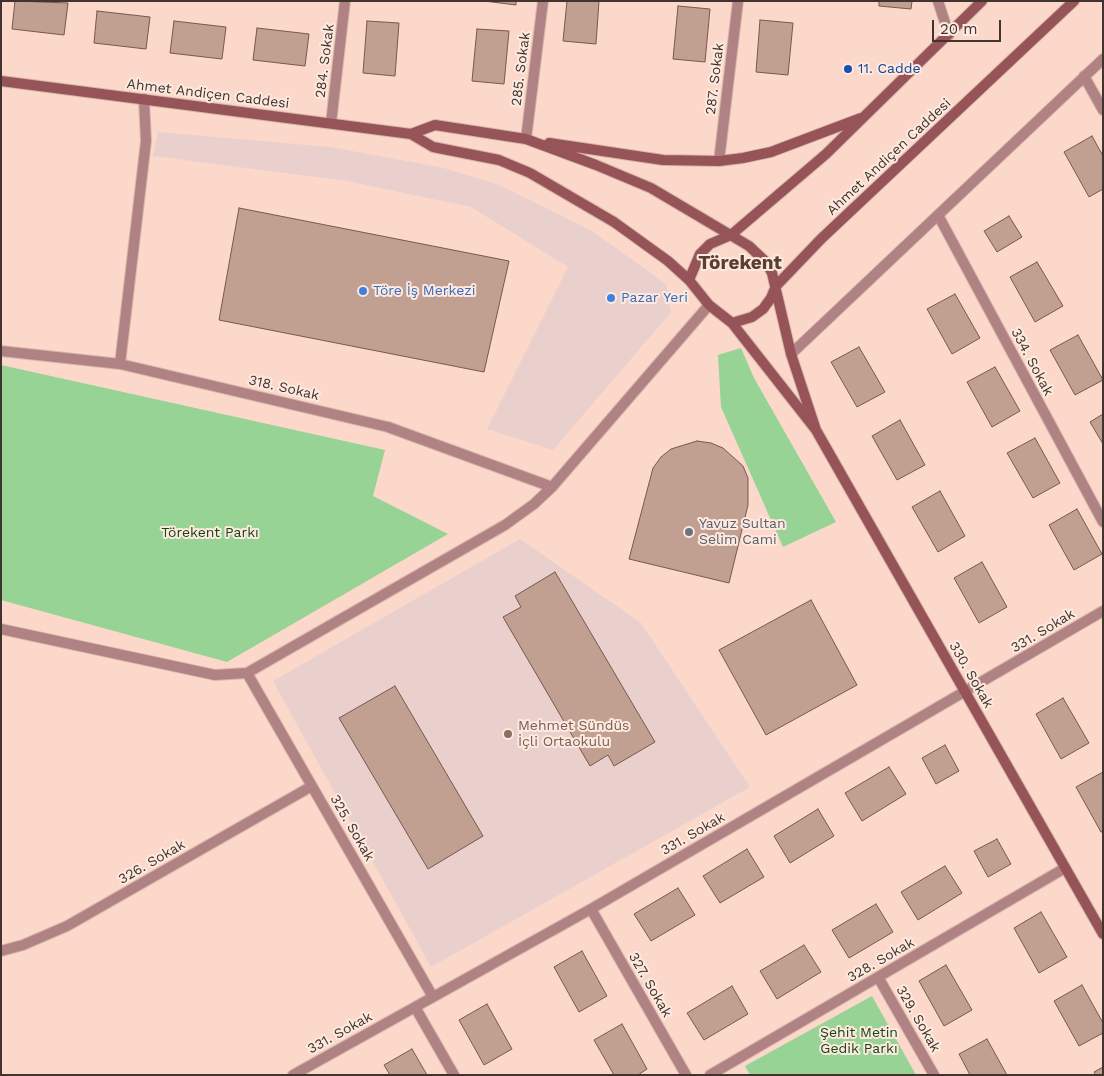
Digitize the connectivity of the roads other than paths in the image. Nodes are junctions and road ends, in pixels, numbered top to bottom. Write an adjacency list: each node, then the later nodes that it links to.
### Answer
1 (345, 1): 14 (street, 284. Sokak)
2 (543, 1): 16 (street, 285. Sokak)
3 (738, 1): 17 (street, 287. Sokak)
4 (938, 1): 7 (street)
5 (982, 1): 7 (main road)
6 (1074, 1): 21 (main road, Ahmet Andiçen Caddesi)
7 (949, 35): 13 (main road)
8 (1103, 59): 9 (street)
9 (1084, 76): 12 (street); 18 (street)
10 (1, 81): 11 (main road, Ahmet Andiçen Caddesi)
11 (144, 100): 14 (main road, Ahmet Andiçen Caddesi); 26 (street)
12 (1103, 110)
13 (862, 118): 17 (main road); 19 (main road)
14 (331, 124): 15 (main road, Ahmet Andiçen Caddesi)
15 (411, 134): 16 (main road, Ahmet Andiçen Caddesi); 20 (main road, Ahmet Andiçen Caddesi)
16 (526, 139): 17 (main road); 19 (main road, Ahmet Andiçen Caddesi)
17 (719, 161)
18 (938, 215): 25 (street); 29 (street, 334. Sokak)
19 (731, 235): 20 (main road); 21 (main road, Ahmet Andiçen Caddesi)
20 (689, 280): 22 (main road, Ahmet Andiçen Caddesi)
21 (776, 286): 23 (main road); 25 (main road, 330. Sokak)
22 (709, 305): 23 (main road, Ahmet Andiçen Caddesi); 28 (street)
23 (732, 323): 27 (main road, 330. Sokak)
24 (1, 351): 26 (street, 318. Sokak)
25 (791, 354): 27 (main road, 330. Sokak)
26 (120, 364): 28 (street, 318. Sokak)
27 (816, 430): 33 (main road, 330. Sokak)
28 (552, 487): 32 (street)
29 (1103, 522)
30 (1103, 611): 33 (street, 331. Sokak)
31 (1, 629): 32 (street)
32 (247, 673): 34 (street, 325. Sokak)
33 (965, 692): 35 (main road, 330. Sokak); 36 (street, 331. Sokak)
34 (312, 786): 38 (street, 326. Sokak); 40 (street, 325. Sokak)
35 (1065, 868): 37 (main road, 330. Sokak); 39 (street, 328. Sokak)
36 (591, 909): 40 (street, 331. Sokak); 44 (street, 327. Sokak)
37 (1103, 934)
38 (1, 951)
39 (878, 977): 45 (street, 328. Sokak); 46 (street, 329. Sokak)
40 (433, 997): 41 (street, 331. Sokak)
41 (415, 1007): 42 (street, 331. Sokak); 43 (street)
42 (293, 1075)
43 (454, 1075)
44 (686, 1075)
45 (710, 1075)
46 (934, 1075)

